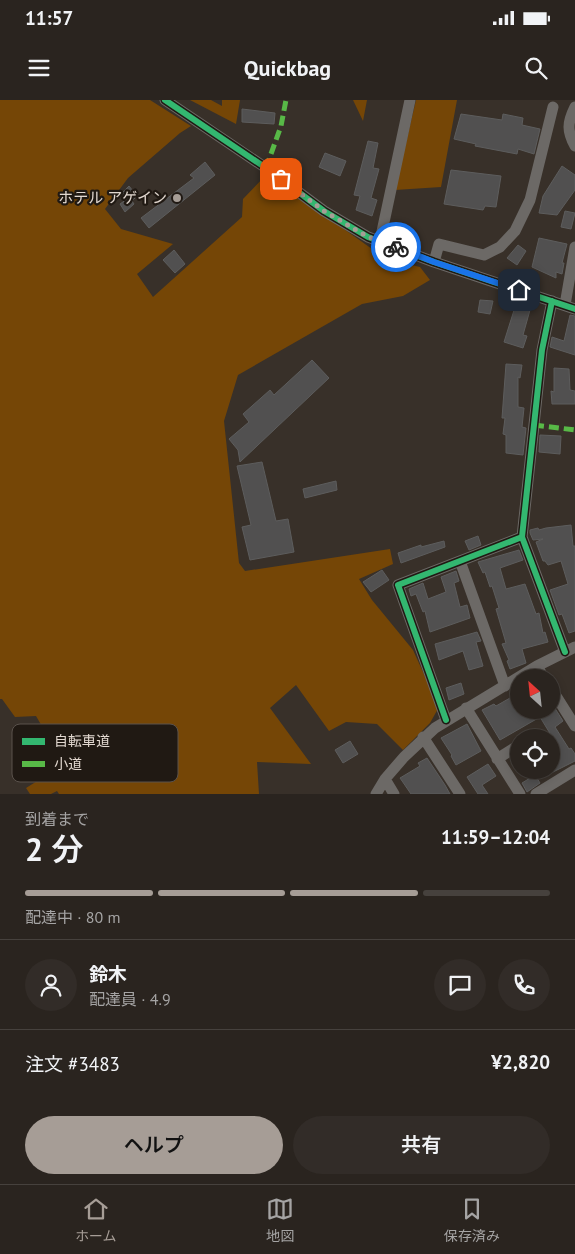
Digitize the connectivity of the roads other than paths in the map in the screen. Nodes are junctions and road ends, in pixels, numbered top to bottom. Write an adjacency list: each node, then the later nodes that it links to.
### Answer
1 (165, 100): 6 (street)
2 (410, 100): 6 (street)
3 (553, 107): 8 (street)
4 (575, 107): 5 (street)
5 (575, 146)
6 (380, 241): 8 (street)
7 (575, 247): 10 (street)
8 (434, 262): 9 (street)
9 (552, 301): 10 (street); 11 (street)
10 (570, 307)
11 (522, 537): 12 (street); 13 (street)
12 (460, 561): 16 (street); 19 (street)
13 (570, 650): 14 (street)
14 (537, 666): 15 (street); 16 (street)
15 (539, 669)
16 (505, 686): 18 (street)
17 (560, 702): 20 (street)
18 (466, 708): 19 (street); 23 (street)
19 (446, 720): 21 (street)
20 (575, 726)
21 (423, 737): 25 (street); 28 (street)
22 (510, 751): 23 (street)
23 (497, 759): 29 (street)
24 (575, 770): 30 (street)
25 (385, 779): 26 (street); 27 (street)
26 (376, 794)
27 (394, 794)
28 (460, 794)
29 (520, 794)
30 (536, 794)

